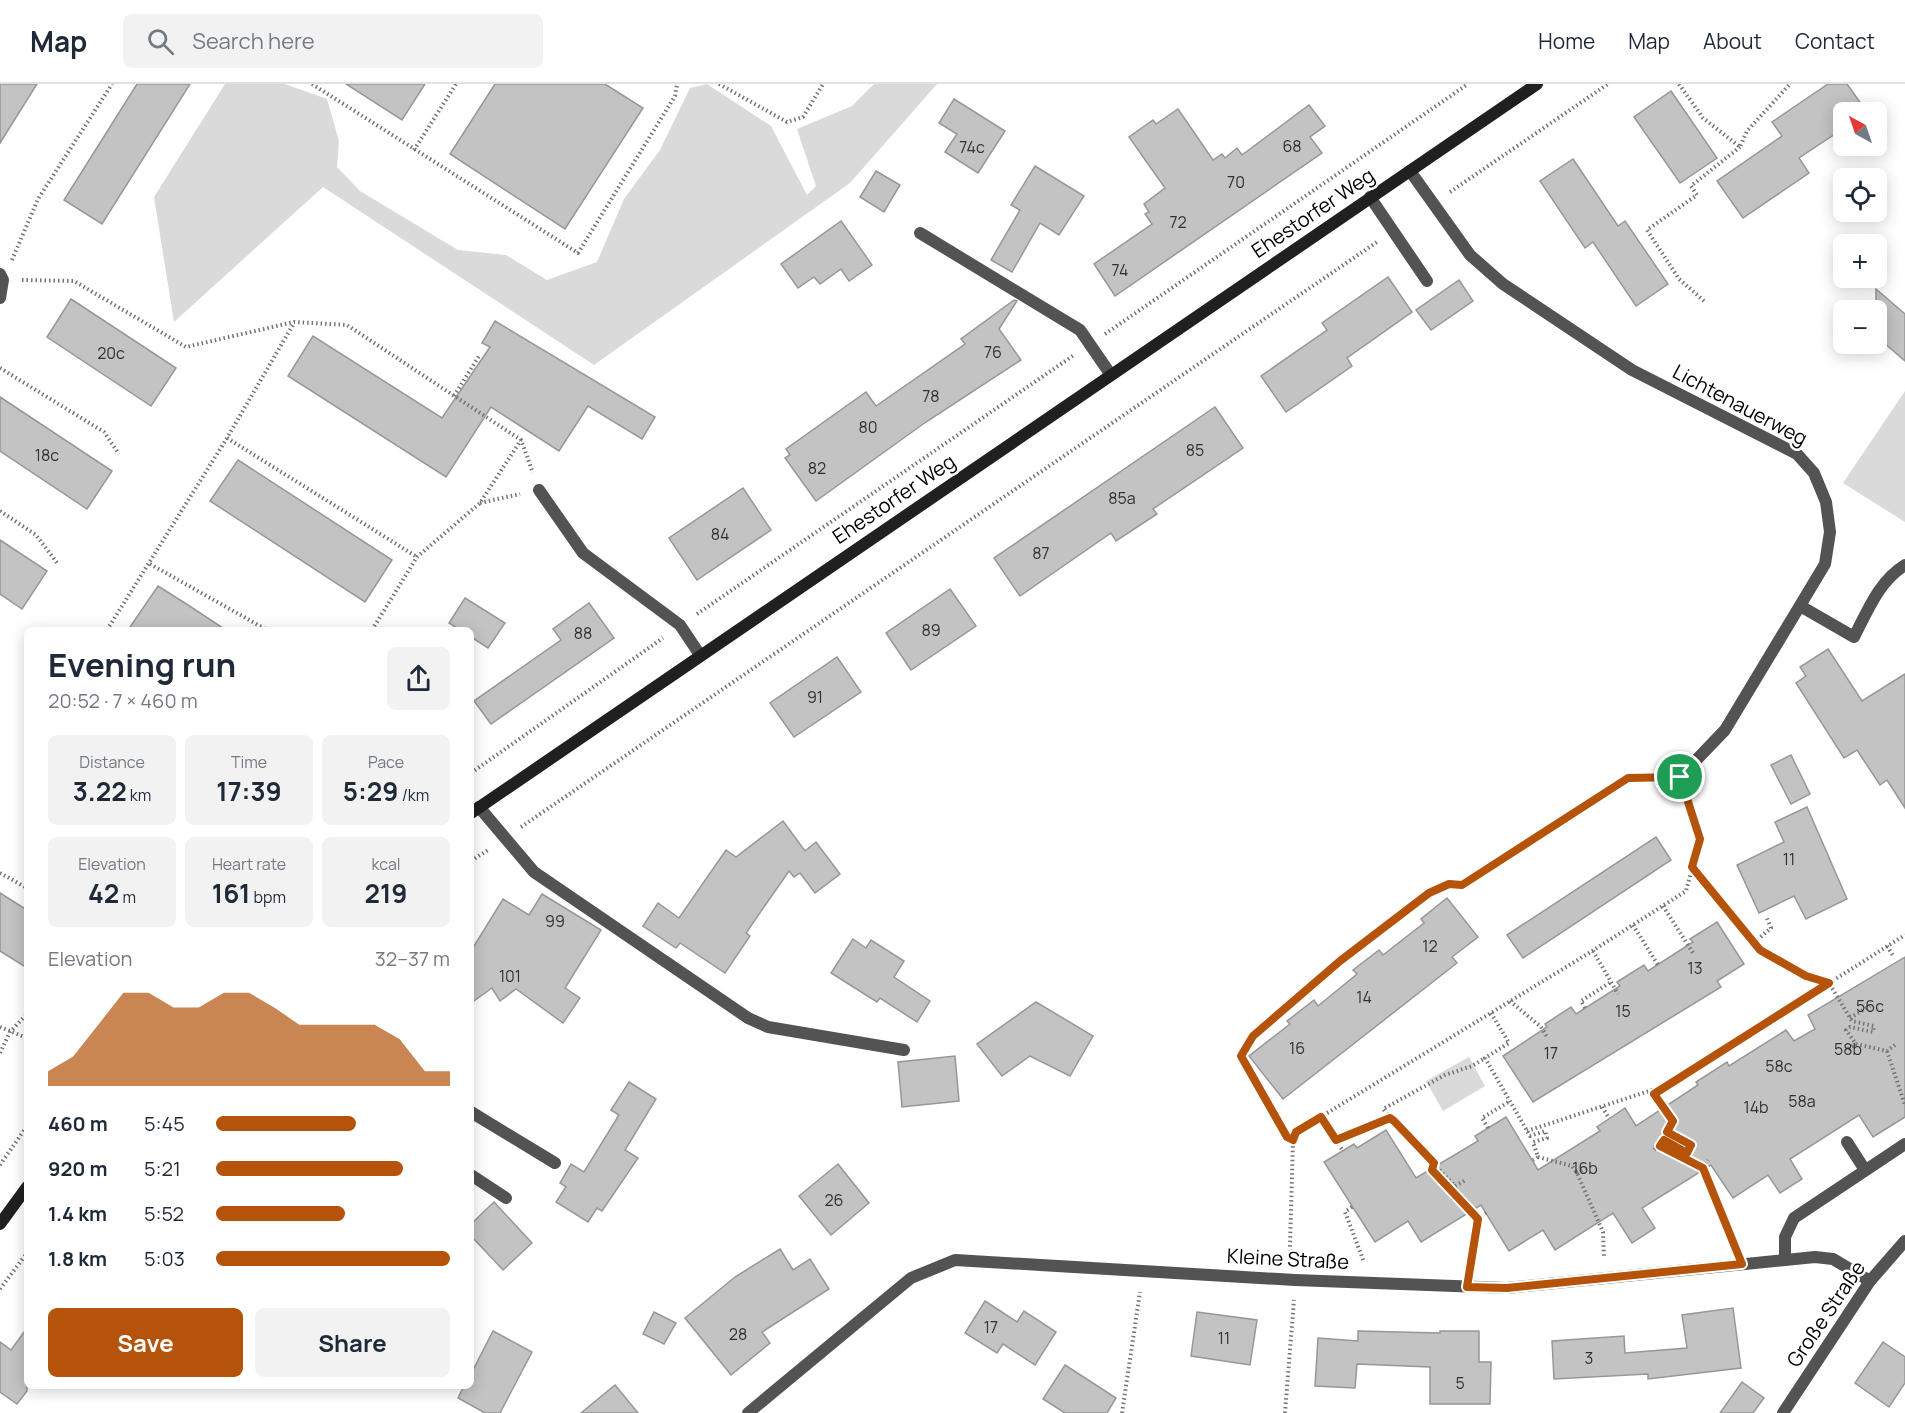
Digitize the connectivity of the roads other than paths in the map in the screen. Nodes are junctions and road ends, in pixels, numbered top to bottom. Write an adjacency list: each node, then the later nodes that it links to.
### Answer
1 (1537, 84): 2 (main road, Ehestorfer Weg)
2 (1410, 171): 3 (main road, Ehestorfer Weg); 11 (street, Lichtenauerweg)
3 (1370, 197): 6 (street); 8 (main road, Ehestorfer Weg)
4 (920, 233): 8 (street)
5 (2, 277): 7 (street)
6 (1427, 281)
7 (0, 298)
8 (1111, 375): 12 (main road, Ehestorfer Weg)
9 (539, 490): 12 (street)
10 (1905, 565): 11 (street)
11 (1802, 607): 13 (street, Lichtenauerweg)
12 (700, 655): 14 (main road, Ehestorfer Weg)
13 (1680, 777)
14 (475, 810): 15 (street)
15 (904, 1050)
16 (474, 1114): 19 (street)
17 (1847, 1142): 20 (street)
18 (1905, 1144): 20 (street)
19 (555, 1162)
20 (1865, 1170): 26 (street)
21 (474, 1177): 23 (street)
22 (24, 1191): 24 (main road)
23 (506, 1198)
24 (0, 1224)
25 (1905, 1241): 27 (street, Große Straße)
26 (1785, 1260): 27 (street, Kleine Straße); 28 (street, Kleine Straße)
27 (1870, 1281): 29 (street, Große Straße)
28 (748, 1413)
29 (1783, 1413)

